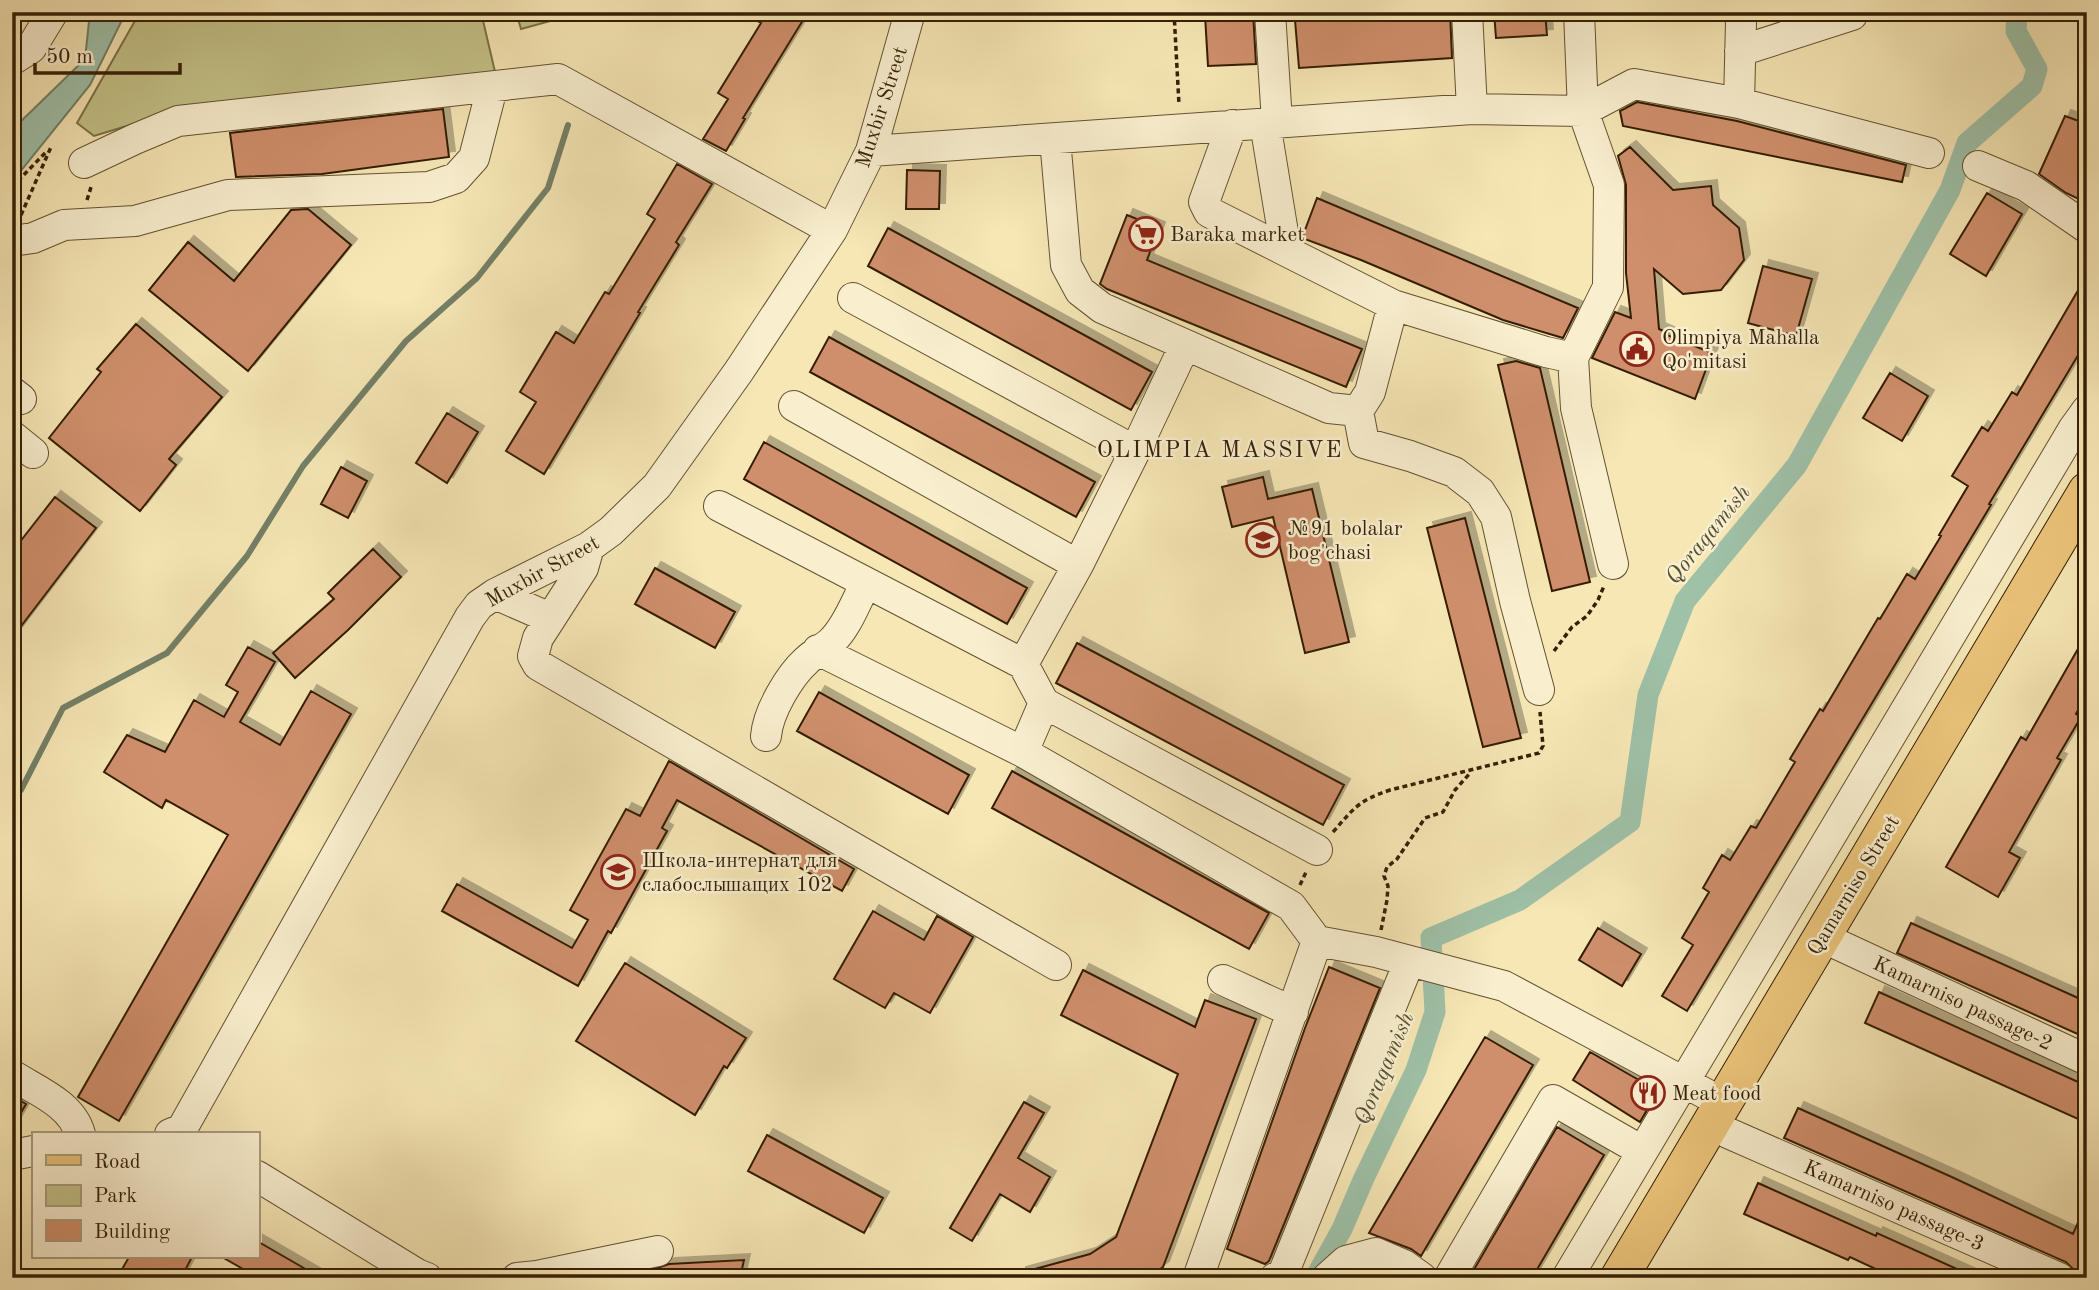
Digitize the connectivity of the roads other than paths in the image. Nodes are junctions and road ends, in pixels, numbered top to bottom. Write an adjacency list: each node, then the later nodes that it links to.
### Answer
1 (53, 12): 9 (street)
2 (910, 12): 17 (street, Muxbir Street)
3 (1270, 12): 14 (street)
4 (1467, 12): 12 (street)
5 (1579, 12): 13 (street)
6 (1739, 12): 8 (street)
7 (1853, 12): 8 (street)
8 (1740, 51): 11 (street)
9 (12, 60)
10 (492, 88): 19 (street); 22 (street); 23 (street)
11 (1739, 103): 13 (street); 18 (street)
12 (1472, 109): 13 (street); 14 (street)
13 (1583, 111): 28 (street)
14 (1271, 123): 15 (street); 24 (street)
15 (1232, 125): 16 (street); 24 (street)
16 (1055, 139): 17 (street); 27 (street)
17 (871, 151): 23 (street, Muxbir Street)
18 (1929, 153)
19 (84, 163)
20 (1978, 166): 21 (street)
21 (2087, 228)
22 (17, 229)
23 (832, 230): 36 (street, Muxbir Street)
24 (1286, 251): 26 (street)
25 (853, 298): 32 (street)
26 (1393, 305): 28 (street); 31 (street)
27 (1185, 345): 31 (street); 32 (street)
28 (1573, 358): 37 (street)
29 (794, 405): 38 (street)
30 (2087, 410): 57 (street)
31 (1358, 411): 44 (street)
32 (1135, 451): 38 (street)
33 (2087, 491): 58 (main road, Qamarniso Street)
34 (719, 506): 39 (street)
35 (2087, 535): 50 (main road, Qamarniso Street)
36 (589, 547): 40 (street, Muxbir Street); 41 (street)
37 (1613, 564)
38 (1079, 565): 43 (street)
39 (866, 583): 42 (street); 43 (street)
40 (495, 594): 41 (street); 60 (street, Muxbir Street)
41 (550, 618): 52 (street)
42 (818, 650): 46 (street); 47 (street)
43 (1023, 664): 45 (street)
44 (1539, 690)
45 (1044, 704): 47 (street); 48 (street)
46 (766, 736)
47 (1023, 752): 49 (street)
48 (1317, 850)
49 (1317, 941): 51 (street, Kamarniso passage-3); 54 (street)
50 (1839, 945): 55 (street, Kamarniso passage-2); 58 (main road, Qamarniso Street)
51 (1409, 962): 57 (street, Kamarniso passage-3); 69 (street)
52 (1056, 965)
53 (1223, 980): 54 (street)
54 (1293, 1012): 68 (street)
55 (2086, 1059)
56 (12, 1075): 59 (street)
57 (1683, 1083): 58 (street, Kamarniso passage-3); 62 (street)
58 (1726, 1118): 74 (main road, Qamarniso Street); 75 (main road, Qamarniso Street); 76 (street, Kamarniso passage-3)
59 (79, 1132)
60 (182, 1132)
61 (32, 1151): 63 (street)
62 (1642, 1151): 72 (street); 73 (street)
63 (12, 1155)
64 (259, 1177): 66 (street)
65 (658, 1251): 67 (street)
66 (427, 1278)
67 (517, 1278)
68 (1198, 1278)
69 (1275, 1278)
70 (1327, 1278): 71 (street)
71 (1422, 1278)
72 (1449, 1278)
73 (1567, 1278)
74 (1619, 1278)
75 (1641, 1278)
76 (2059, 1278)

